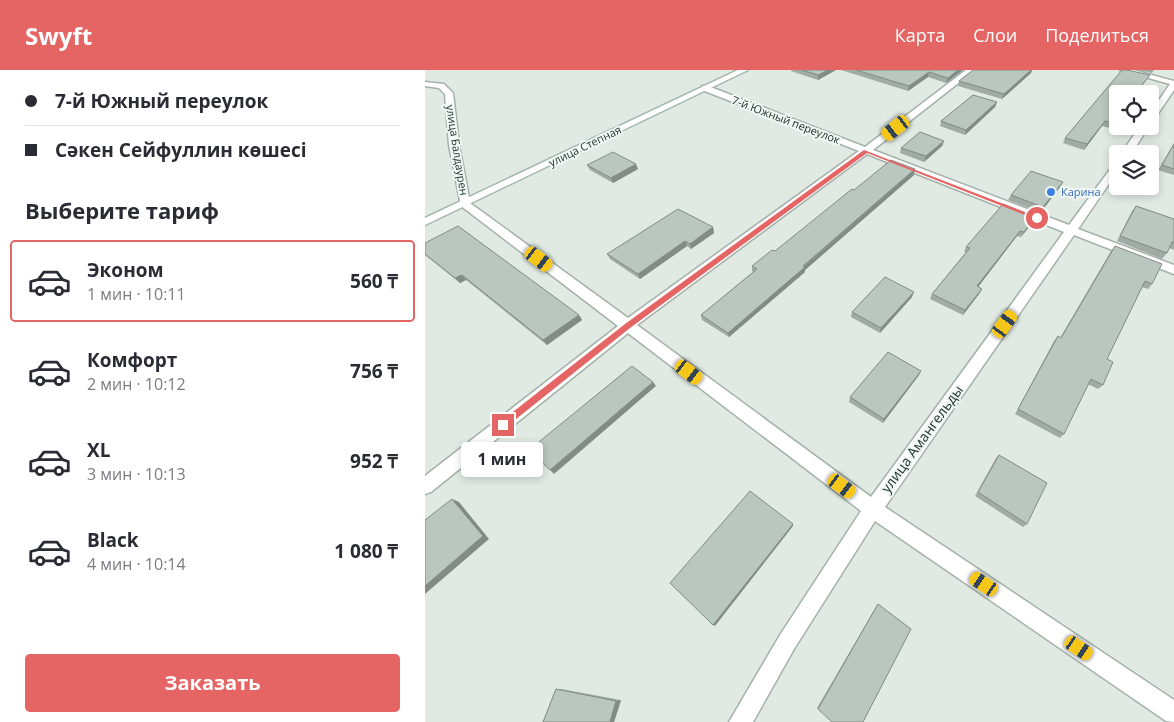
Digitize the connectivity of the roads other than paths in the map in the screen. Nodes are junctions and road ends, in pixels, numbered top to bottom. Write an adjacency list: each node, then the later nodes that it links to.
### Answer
1 (744, 70): 6 (street, улица Степная)
2 (971, 70): 8 (street)
3 (1124, 70): 5 (street)
4 (425, 84): 10 (street, улица Балдаурен)
5 (1174, 84): 7 (street)
6 (705, 88): 8 (street, 7-й Южный переулок); 10 (street, улица Степная)
7 (1159, 106)
8 (866, 151): 12 (street, 7-й Южный переулок); 14 (street)
9 (1109, 178): 12 (street, улица Амангельды)
10 (465, 204): 11 (street, улица Степная); 14 (street)
11 (425, 222)
12 (1072, 231): 13 (street, 7-й Южный переулок); 16 (street, улица Амангельды)
13 (1174, 270)
14 (627, 326): 15 (street); 16 (street)
15 (425, 486)
16 (873, 508): 17 (street); 18 (street, улица Амангельды)
17 (1174, 713)
18 (741, 722)

